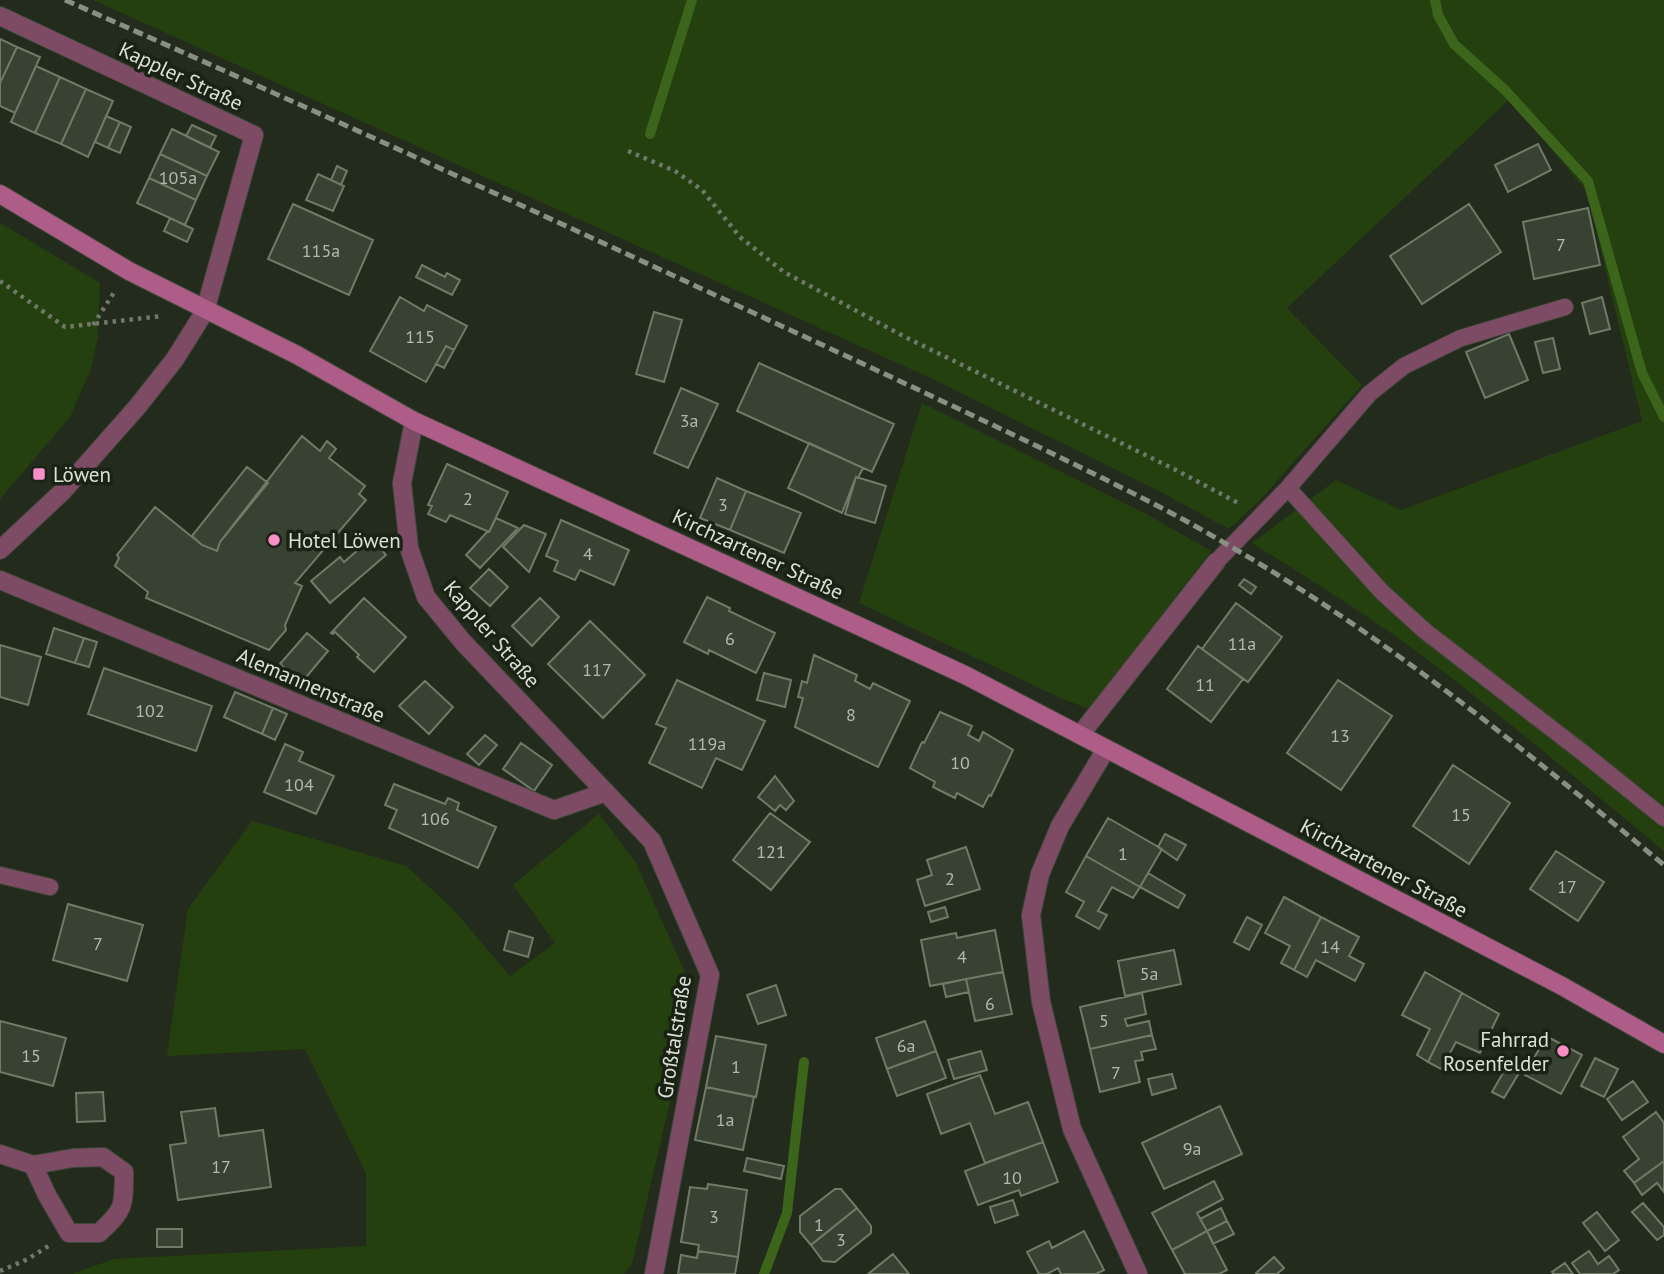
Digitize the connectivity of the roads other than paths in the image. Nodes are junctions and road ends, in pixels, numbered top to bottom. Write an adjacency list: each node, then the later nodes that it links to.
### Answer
1 (0, 16): 4 (street, Kappler Straße)
2 (0, 194): 4 (street)
3 (1565, 307): 6 (lane)
4 (205, 311): 5 (street); 7 (street)
5 (414, 421): 10 (street, Kirchzartener Straße); 12 (street, Kappler Straße)
6 (1288, 488): 8 (lane); 13 (lane)
7 (0, 551)
8 (1216, 562): 10 (street)
9 (0, 580): 12 (street, Alemannenstraße)
10 (1080, 735): 11 (street, Kirchzartener Straße)
11 (1106, 749): 16 (street, Kirchzartener Straße); 20 (street)
12 (606, 792): 19 (street, Großtalstraße)
13 (1664, 818)
14 (0, 875): 15 (lane)
15 (50, 887)
16 (1664, 1044)
17 (0, 1154): 18 (street)
18 (33, 1165): 18 (street)
19 (654, 1274)
20 (1138, 1274)

